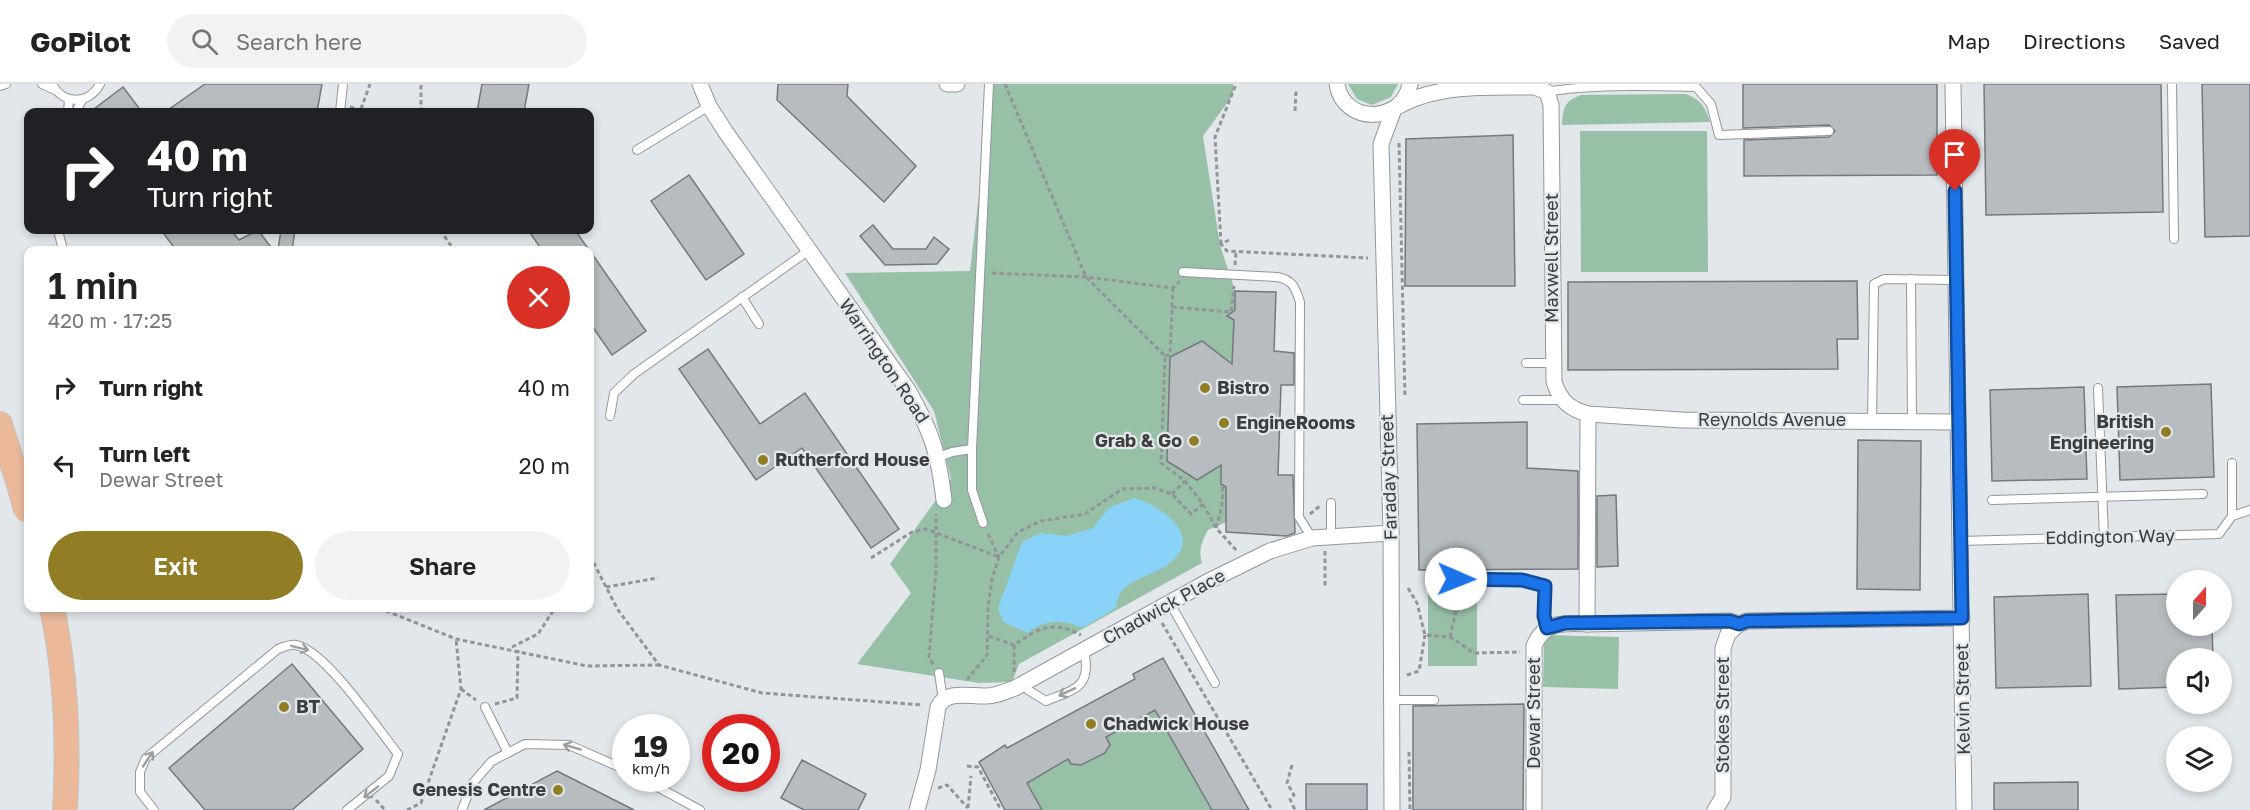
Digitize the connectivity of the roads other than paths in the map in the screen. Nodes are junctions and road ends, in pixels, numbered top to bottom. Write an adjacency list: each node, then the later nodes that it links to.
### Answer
1 (6, 84): 13 (lane)
2 (42, 84): 15 (lane)
3 (100, 84): 18 (lane)
4 (343, 84): 22 (lane)
5 (700, 84): 19 (street, Warrington Road)
6 (947, 84): 7 (street)
7 (957, 84)
8 (989, 84): 46 (lane)
9 (1337, 84): 24 (street)
10 (1410, 84): 23 (street, Faraday Street)
11 (1953, 84): 32 (street, Kelvin Street)
12 (2172, 84): 28 (lane)
13 (0, 86)
14 (1437, 86): 16 (street); 23 (street)
15 (53, 87): 17 (lane)
16 (1547, 92): 25 (lane); 36 (street, Maxwell Street)
17 (69, 99): 18 (lane); 20 (lane)
18 (82, 100): 21 (lane)
19 (709, 106): 27 (lane); 29 (street, Warrington Road)
20 (68, 108)
21 (78, 108)
22 (340, 108)
23 (1397, 108): 24 (street); 26 (street, Faraday Street)
24 (1360, 113): 26 (street)
25 (1829, 131)
26 (1381, 144): 58 (street, Faraday Street)
27 (637, 150)
28 (2174, 240)
29 (808, 251): 33 (lane); 47 (street, Warrington Road)
30 (1183, 272): 59 (lane)
31 (1911, 279): 32 (lane); 42 (lane); 43 (lane)
32 (1957, 280): 44 (street, Kelvin Street)
33 (742, 297): 34 (lane); 41 (lane)
34 (759, 324)
35 (1526, 363): 36 (lane)
36 (1552, 363): 39 (street, Maxwell Street)
37 (2098, 388): 50 (lane)
38 (1523, 400): 39 (lane)
39 (1562, 400): 40 (street)
40 (1588, 414): 42 (street, Reynolds Avenue); 66 (street)
41 (610, 416)
42 (1872, 421): 43 (street, Reynolds Avenue)
43 (1912, 421): 44 (street, Reynolds Avenue)
44 (1957, 422): 61 (street, Kelvin Street)
45 (0, 424): 53 (main road)
46 (972, 449): 47 (lane); 57 (lane)
47 (939, 458): 51 (street, Warrington Road)
48 (2232, 463): 56 (lane)
49 (2203, 494): 50 (lane)
50 (2102, 497): 52 (lane); 60 (lane)
51 (944, 500)
52 (1992, 500)
53 (24, 502)
54 (1331, 503): 59 (lane)
55 (2250, 510): 56 (lane, Eddington Way)
56 (2232, 516): 60 (lane, Eddington Way)
57 (983, 523)
58 (1391, 533): 59 (street, Chadwick Place); 74 (street, Faraday Street)
59 (1323, 537): 63 (street, Chadwick Place)
60 (2104, 537): 61 (lane, Eddington Way)
61 (1960, 541): 65 (street, Kelvin Street)
62 (1458, 579): 68 (lane)
63 (1170, 603): 69 (street, Chadwick Place); 72 (lane)
64 (53, 612): 80 (main road)
65 (1962, 618): 67 (street); 89 (street, Kelvin Street)
66 (1587, 624): 67 (street); 68 (street)
67 (1739, 624): 88 (street, Stokes Street)
68 (1544, 631): 87 (street, Dewar Street)
69 (1090, 647): 71 (street, Chadwick Place); 71 (lane, one-way to 71)
70 (939, 673): 73 (lane)
71 (1023, 683): 73 (street, Chadwick Place)
72 (1215, 683)
73 (943, 700): 85 (street)
74 (1392, 700): 75 (lane); 86 (street, Faraday Street)
75 (1434, 700)
76 (485, 707): 77 (lane)
77 (508, 753): 78 (lane, one-way to 77); 83 (lane)
78 (612, 764)
79 (667, 792): 84 (lane)
80 (65, 810)
81 (154, 810): 82 (lane, one-way to 82)
82 (348, 810)
83 (462, 810)
84 (700, 810)
85 (917, 810)
86 (1392, 810)
87 (1534, 810)
88 (1716, 810)
89 (1964, 810)

